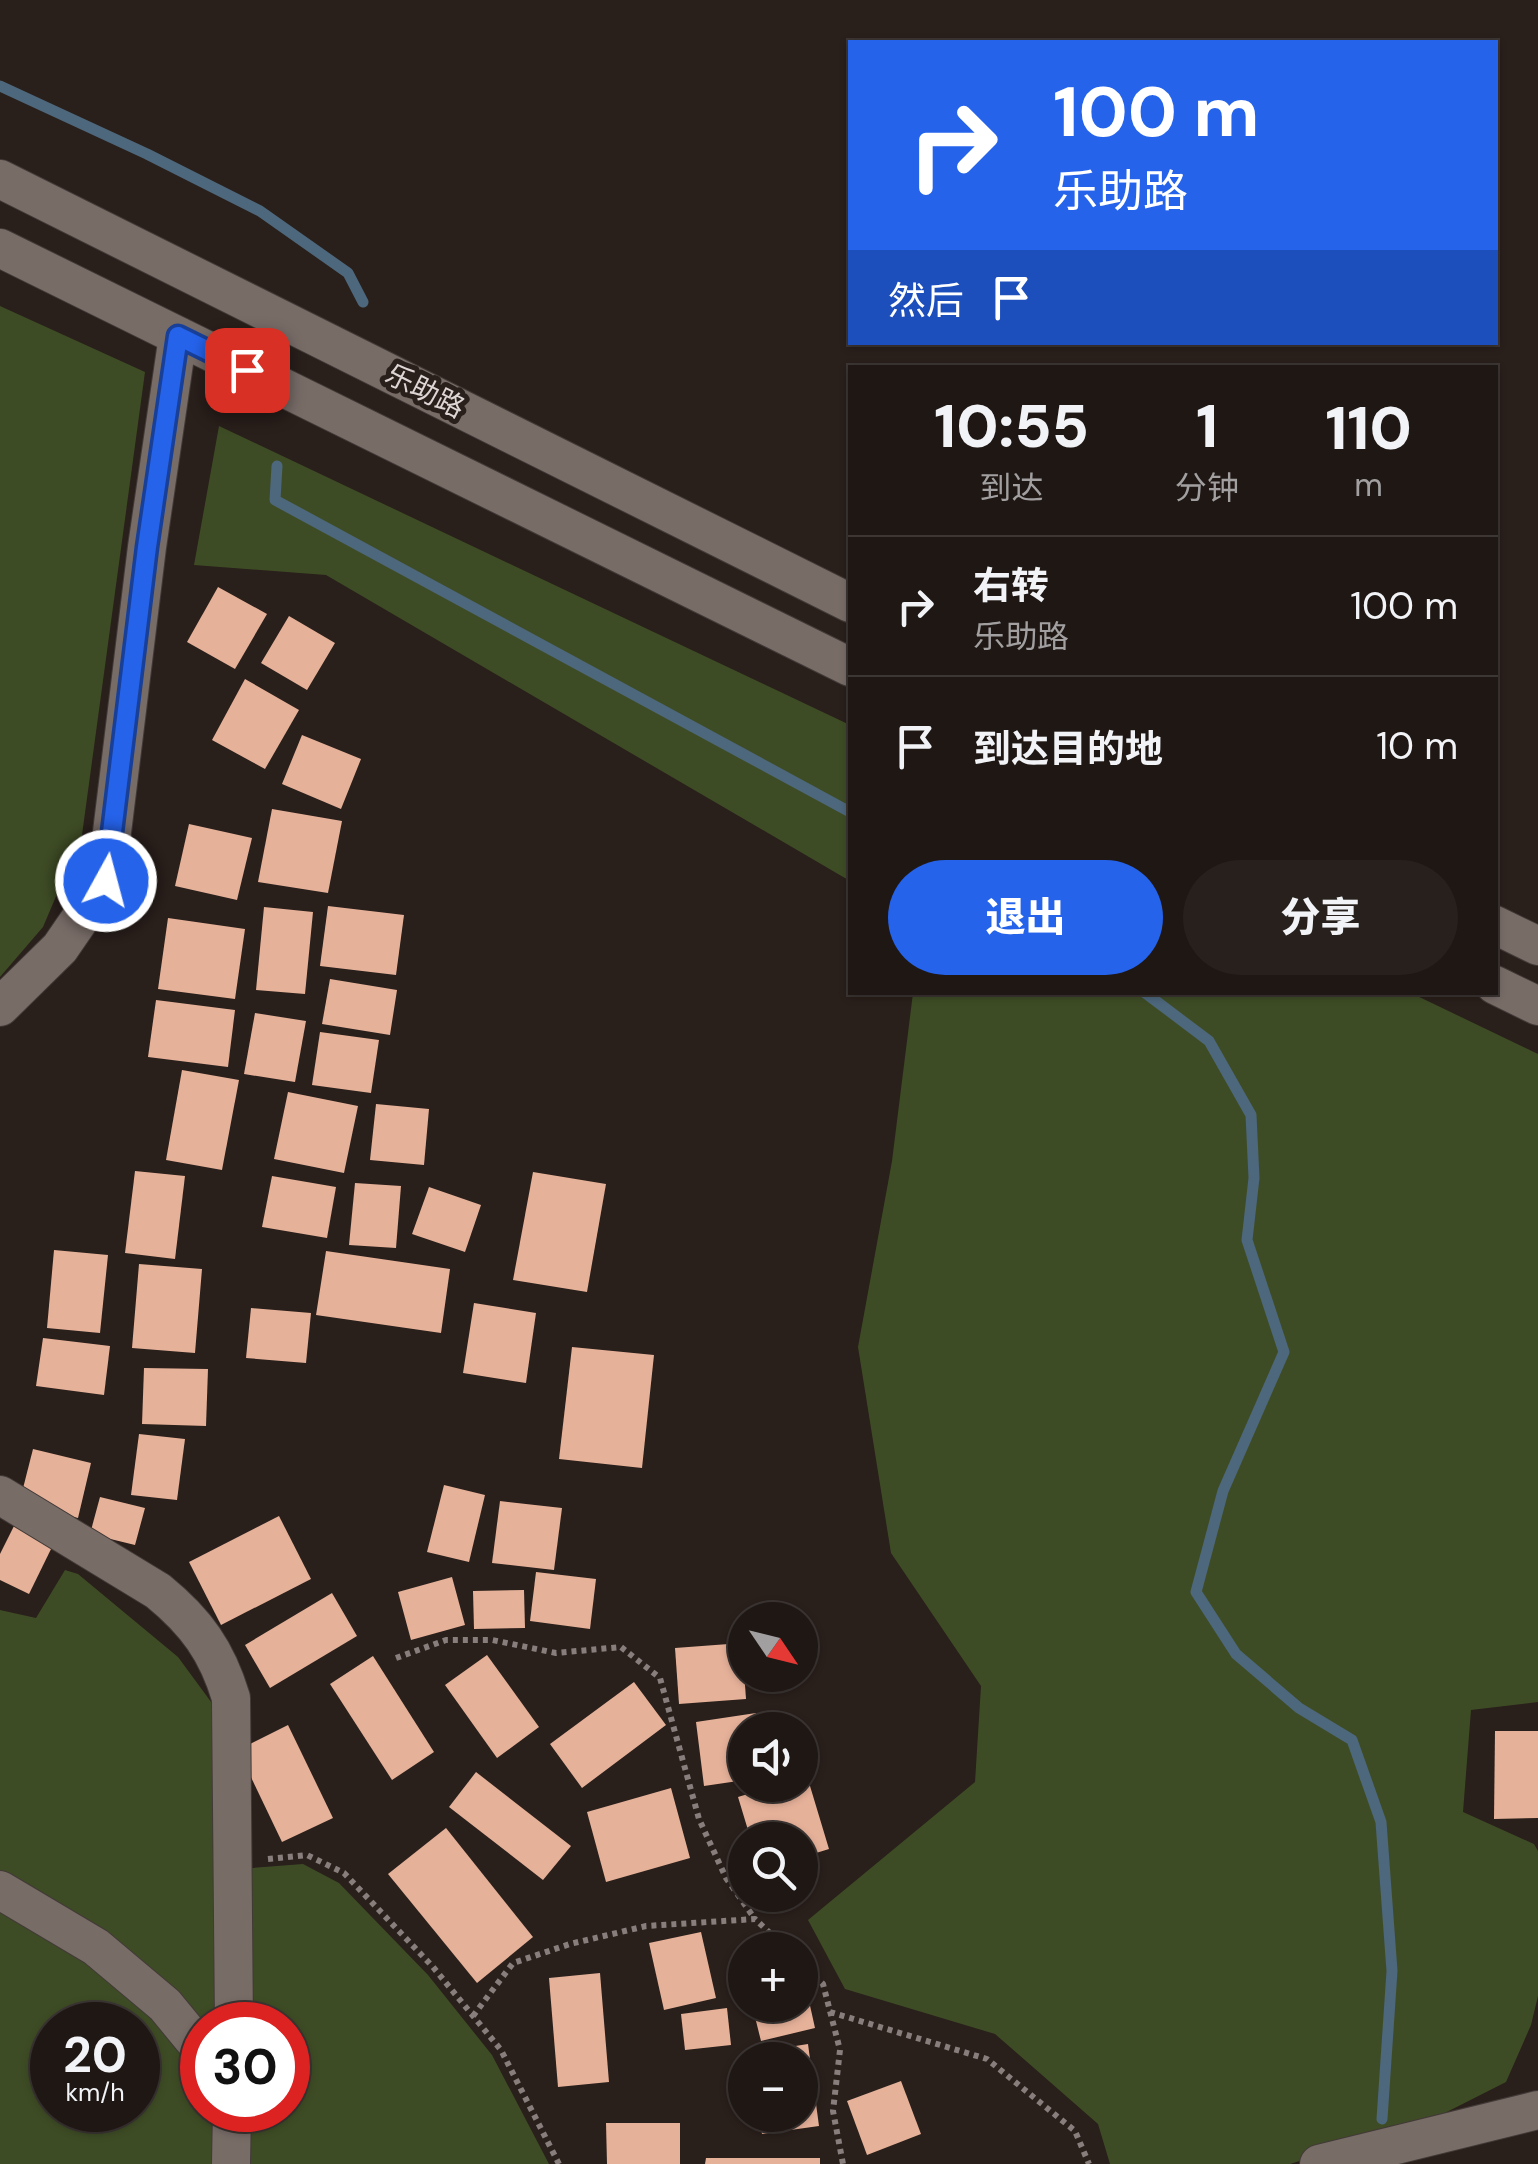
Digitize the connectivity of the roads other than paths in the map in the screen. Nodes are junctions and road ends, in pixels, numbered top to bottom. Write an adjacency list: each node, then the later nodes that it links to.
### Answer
1 (0, 179): 4 (street, 乐助路)
2 (0, 248): 3 (street)
3 (178, 336): 5 (street); 9 (street)
4 (848, 601)
5 (848, 666)
6 (1498, 926): 7 (street)
7 (1538, 946)
8 (1498, 986): 10 (street)
9 (0, 1006)
10 (1538, 1006)
11 (0, 1495): 13 (street)
12 (0, 1890): 14 (street)
13 (234, 2002)
14 (180, 2024)
15 (1538, 2110): 18 (street)
16 (232, 2132): 17 (street)
17 (231, 2164)
18 (1319, 2164)

